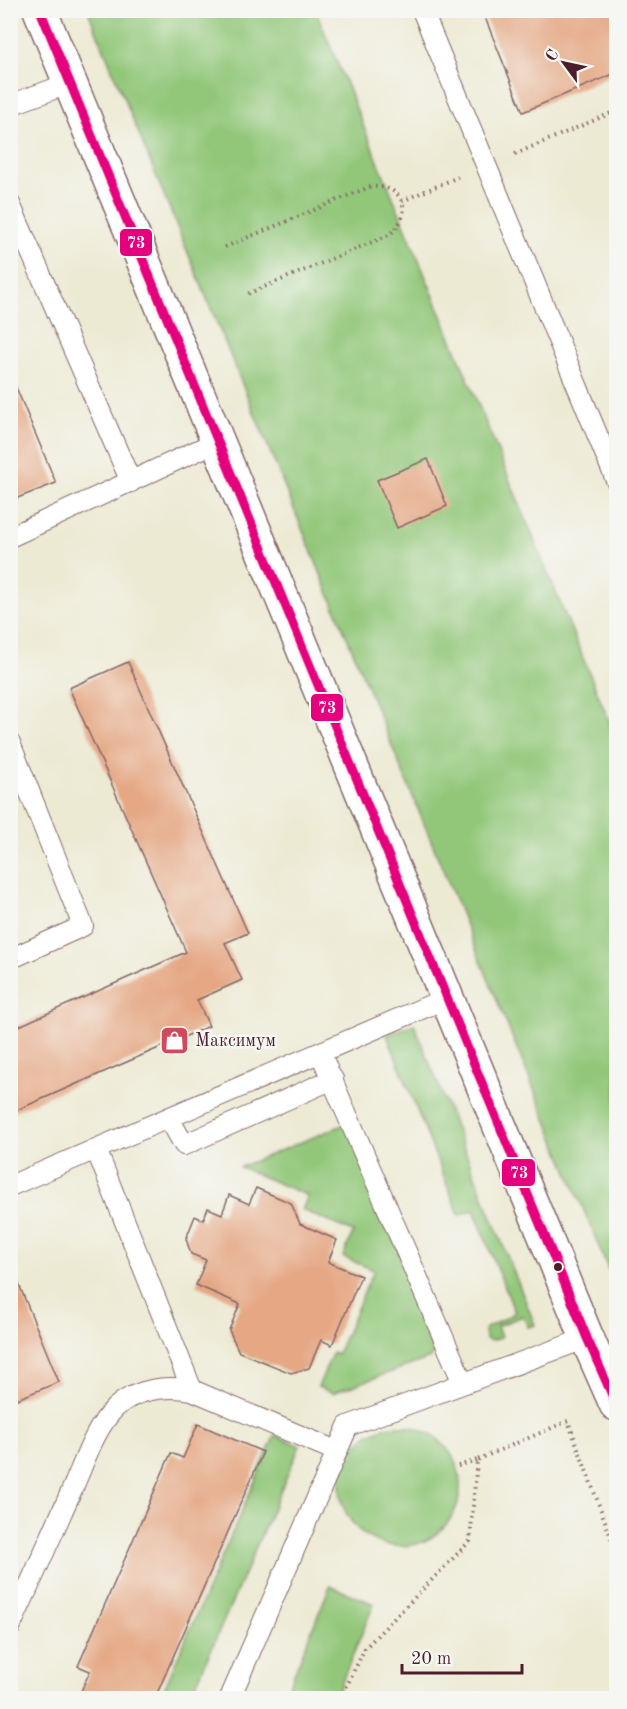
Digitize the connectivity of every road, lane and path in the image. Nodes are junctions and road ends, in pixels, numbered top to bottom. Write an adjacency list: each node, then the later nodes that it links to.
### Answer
1 (40, 10): 3 (street)
2 (422, 10): 6 (lane)
3 (70, 83): 4 (lane); 11 (street)
4 (10, 105)
5 (616, 111): 6 (path)
6 (486, 166): 7 (path); 12 (lane)
7 (402, 201): 9 (path); 10 (path)
8 (10, 204): 13 (lane)
9 (225, 247)
10 (245, 295)
11 (218, 441): 13 (lane); 17 (street)
12 (616, 480)
13 (131, 482): 14 (lane)
14 (10, 537)
15 (10, 743): 16 (lane)
16 (10, 959)
17 (449, 997): 18 (lane); 23 (street)
18 (320, 1052): 19 (lane); 20 (lane)
19 (333, 1079): 20 (lane); 24 (lane)
20 (169, 1118): 21 (lane)
21 (96, 1149): 22 (lane); 25 (lane)
22 (10, 1186)
23 (586, 1338): 24 (lane); 26 (street)
24 (463, 1383): 27 (lane)
25 (192, 1390): 27 (lane); 31 (lane)
26 (616, 1404)
27 (336, 1451): 32 (lane)
28 (477, 1460): 29 (path); 30 (path); 33 (path)
29 (458, 1466)
30 (616, 1551)
31 (10, 1627)
32 (231, 1698)
33 (341, 1698)

